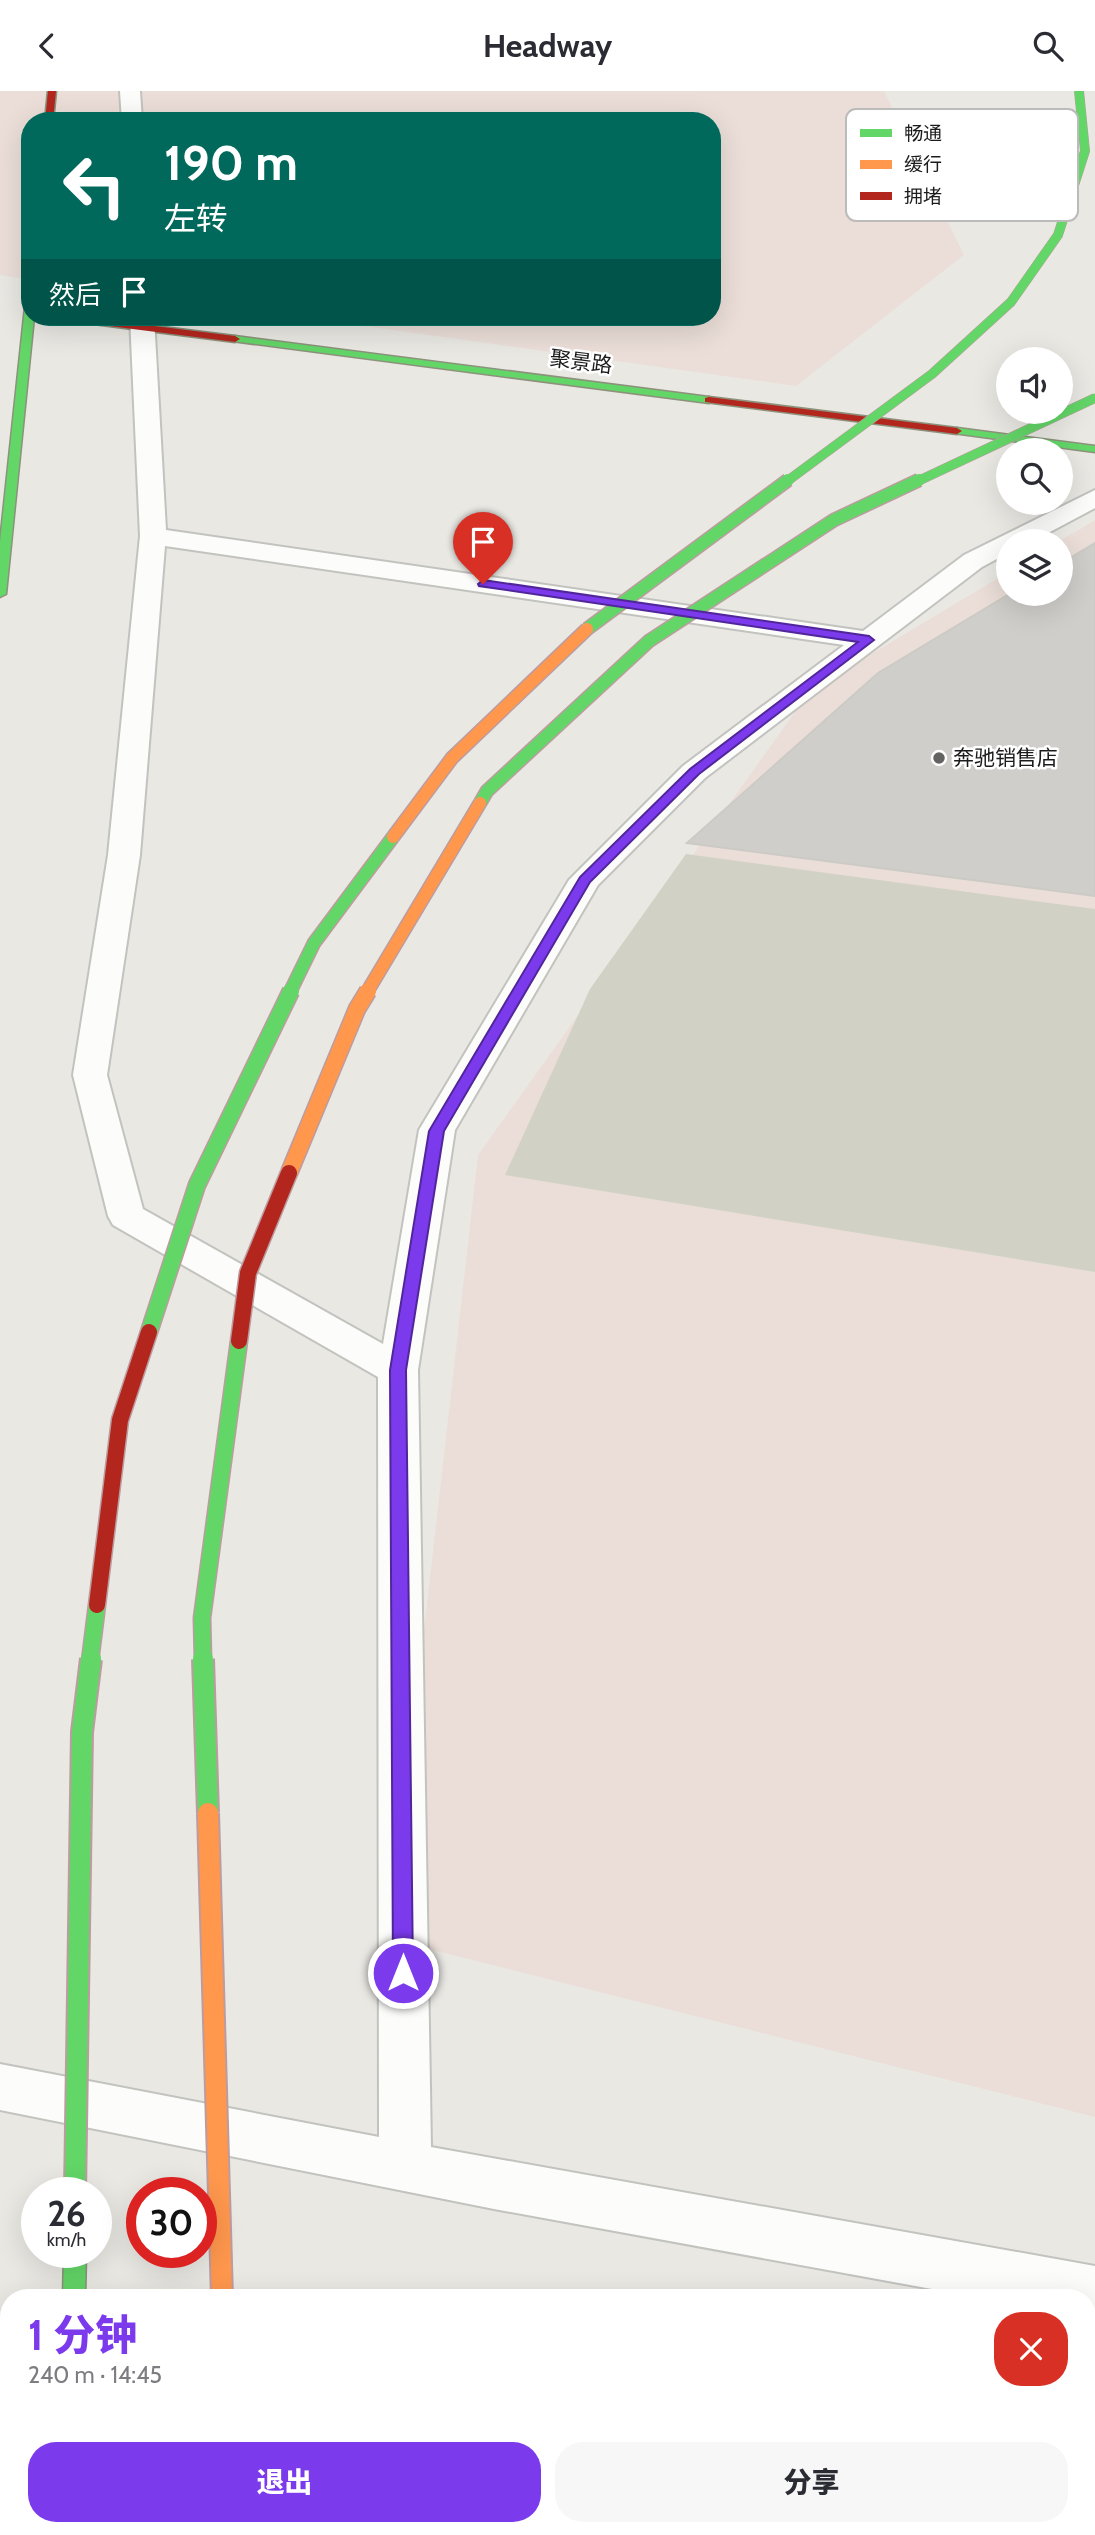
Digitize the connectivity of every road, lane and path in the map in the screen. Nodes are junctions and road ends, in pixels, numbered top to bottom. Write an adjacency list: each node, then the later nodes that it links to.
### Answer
1 (52, 91): 4 (main road)
2 (130, 91): 5 (street)
3 (1079, 91): 6 (main road, bridge)
4 (50, 112)
5 (131, 112)
6 (1078, 173)
7 (1062, 221): 26 (main road, bridge)
8 (32, 326): 21 (main road)
9 (99, 326): 10 (main road, 聚景路)
10 (144, 337): 15 (main road, 聚景路); 19 (street)
11 (1095, 398): 29 (main road, bridge)
12 (830, 433): 13 (main road)
13 (871, 439)
14 (953, 449): 16 (main road)
15 (1095, 449)
16 (996, 454)
17 (1095, 498): 18 (street)
18 (1035, 529)
19 (153, 535): 22 (street); 23 (street)
20 (996, 549): 22 (street)
21 (0, 594)
22 (869, 640): 23 (street)
23 (398, 1370): 25 (street)
24 (0, 2087): 25 (street)
25 (405, 2165): 30 (street)
26 (75, 2177)
27 (75, 2268): 28 (main road)
28 (74, 2289)
29 (222, 2289)
30 (1079, 2289)

